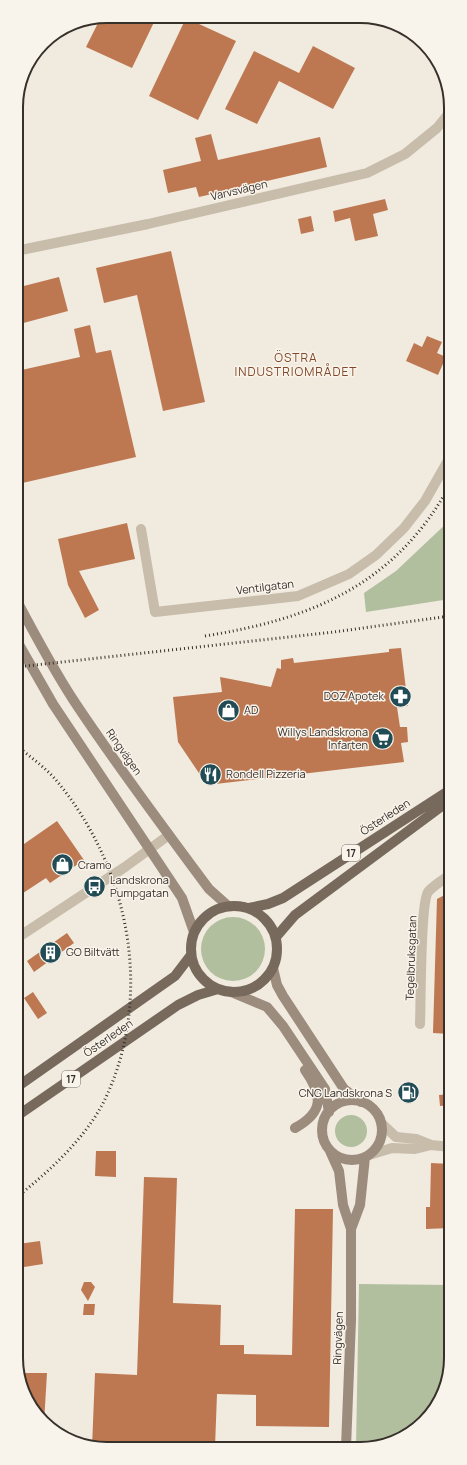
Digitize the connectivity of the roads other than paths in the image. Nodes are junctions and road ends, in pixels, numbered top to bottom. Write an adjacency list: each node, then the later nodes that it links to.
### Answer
1 (444, 119): 2 (street, Varvsvägen)
2 (23, 250)
3 (444, 468): 4 (street, Ventilgatan)
4 (141, 529)
5 (23, 612): 9 (main road, Ringvägen)
6 (23, 652): 10 (main road)
7 (444, 794): 13 (main road, Österleden / 17)
8 (444, 804): 16 (main road, 17)
9 (169, 835): 10 (street); 12 (main road, Ringvägen)
10 (149, 849): 14 (main road); 15 (street)
11 (444, 879): 21 (street, Tegelbruksgatan)
12 (228, 906): 13 (main road, 17); 14 (main road, 17)
13 (249, 908): 16 (main road, 17)
14 (194, 932): 17 (main road, 17)
15 (23, 934)
16 (276, 937): 18 (main road, 17)
17 (191, 955): 19 (main road, 17); 23 (main road, Österleden / 17)
18 (273, 968): 20 (main road, 17); 24 (main road)
19 (218, 989): 20 (main road, 17); 25 (main road, Österleden / 17)
20 (231, 992): 22 (main road)
21 (420, 1024)
22 (283, 1026): 26 (main road); 28 (main road)
23 (23, 1083)
24 (361, 1102): 26 (main road); 27 (main road)
25 (23, 1112)
26 (329, 1112): 31 (main road)
27 (381, 1123): 29 (street); 32 (main road)
28 (295, 1128)
29 (431, 1146): 30 (street); 32 (street)
30 (444, 1147)
31 (330, 1151): 32 (main road); 33 (main road, Ringvägen)
32 (367, 1156): 33 (main road, Ringvägen)
33 (351, 1229): 34 (main road, Ringvägen)
34 (346, 1442)

